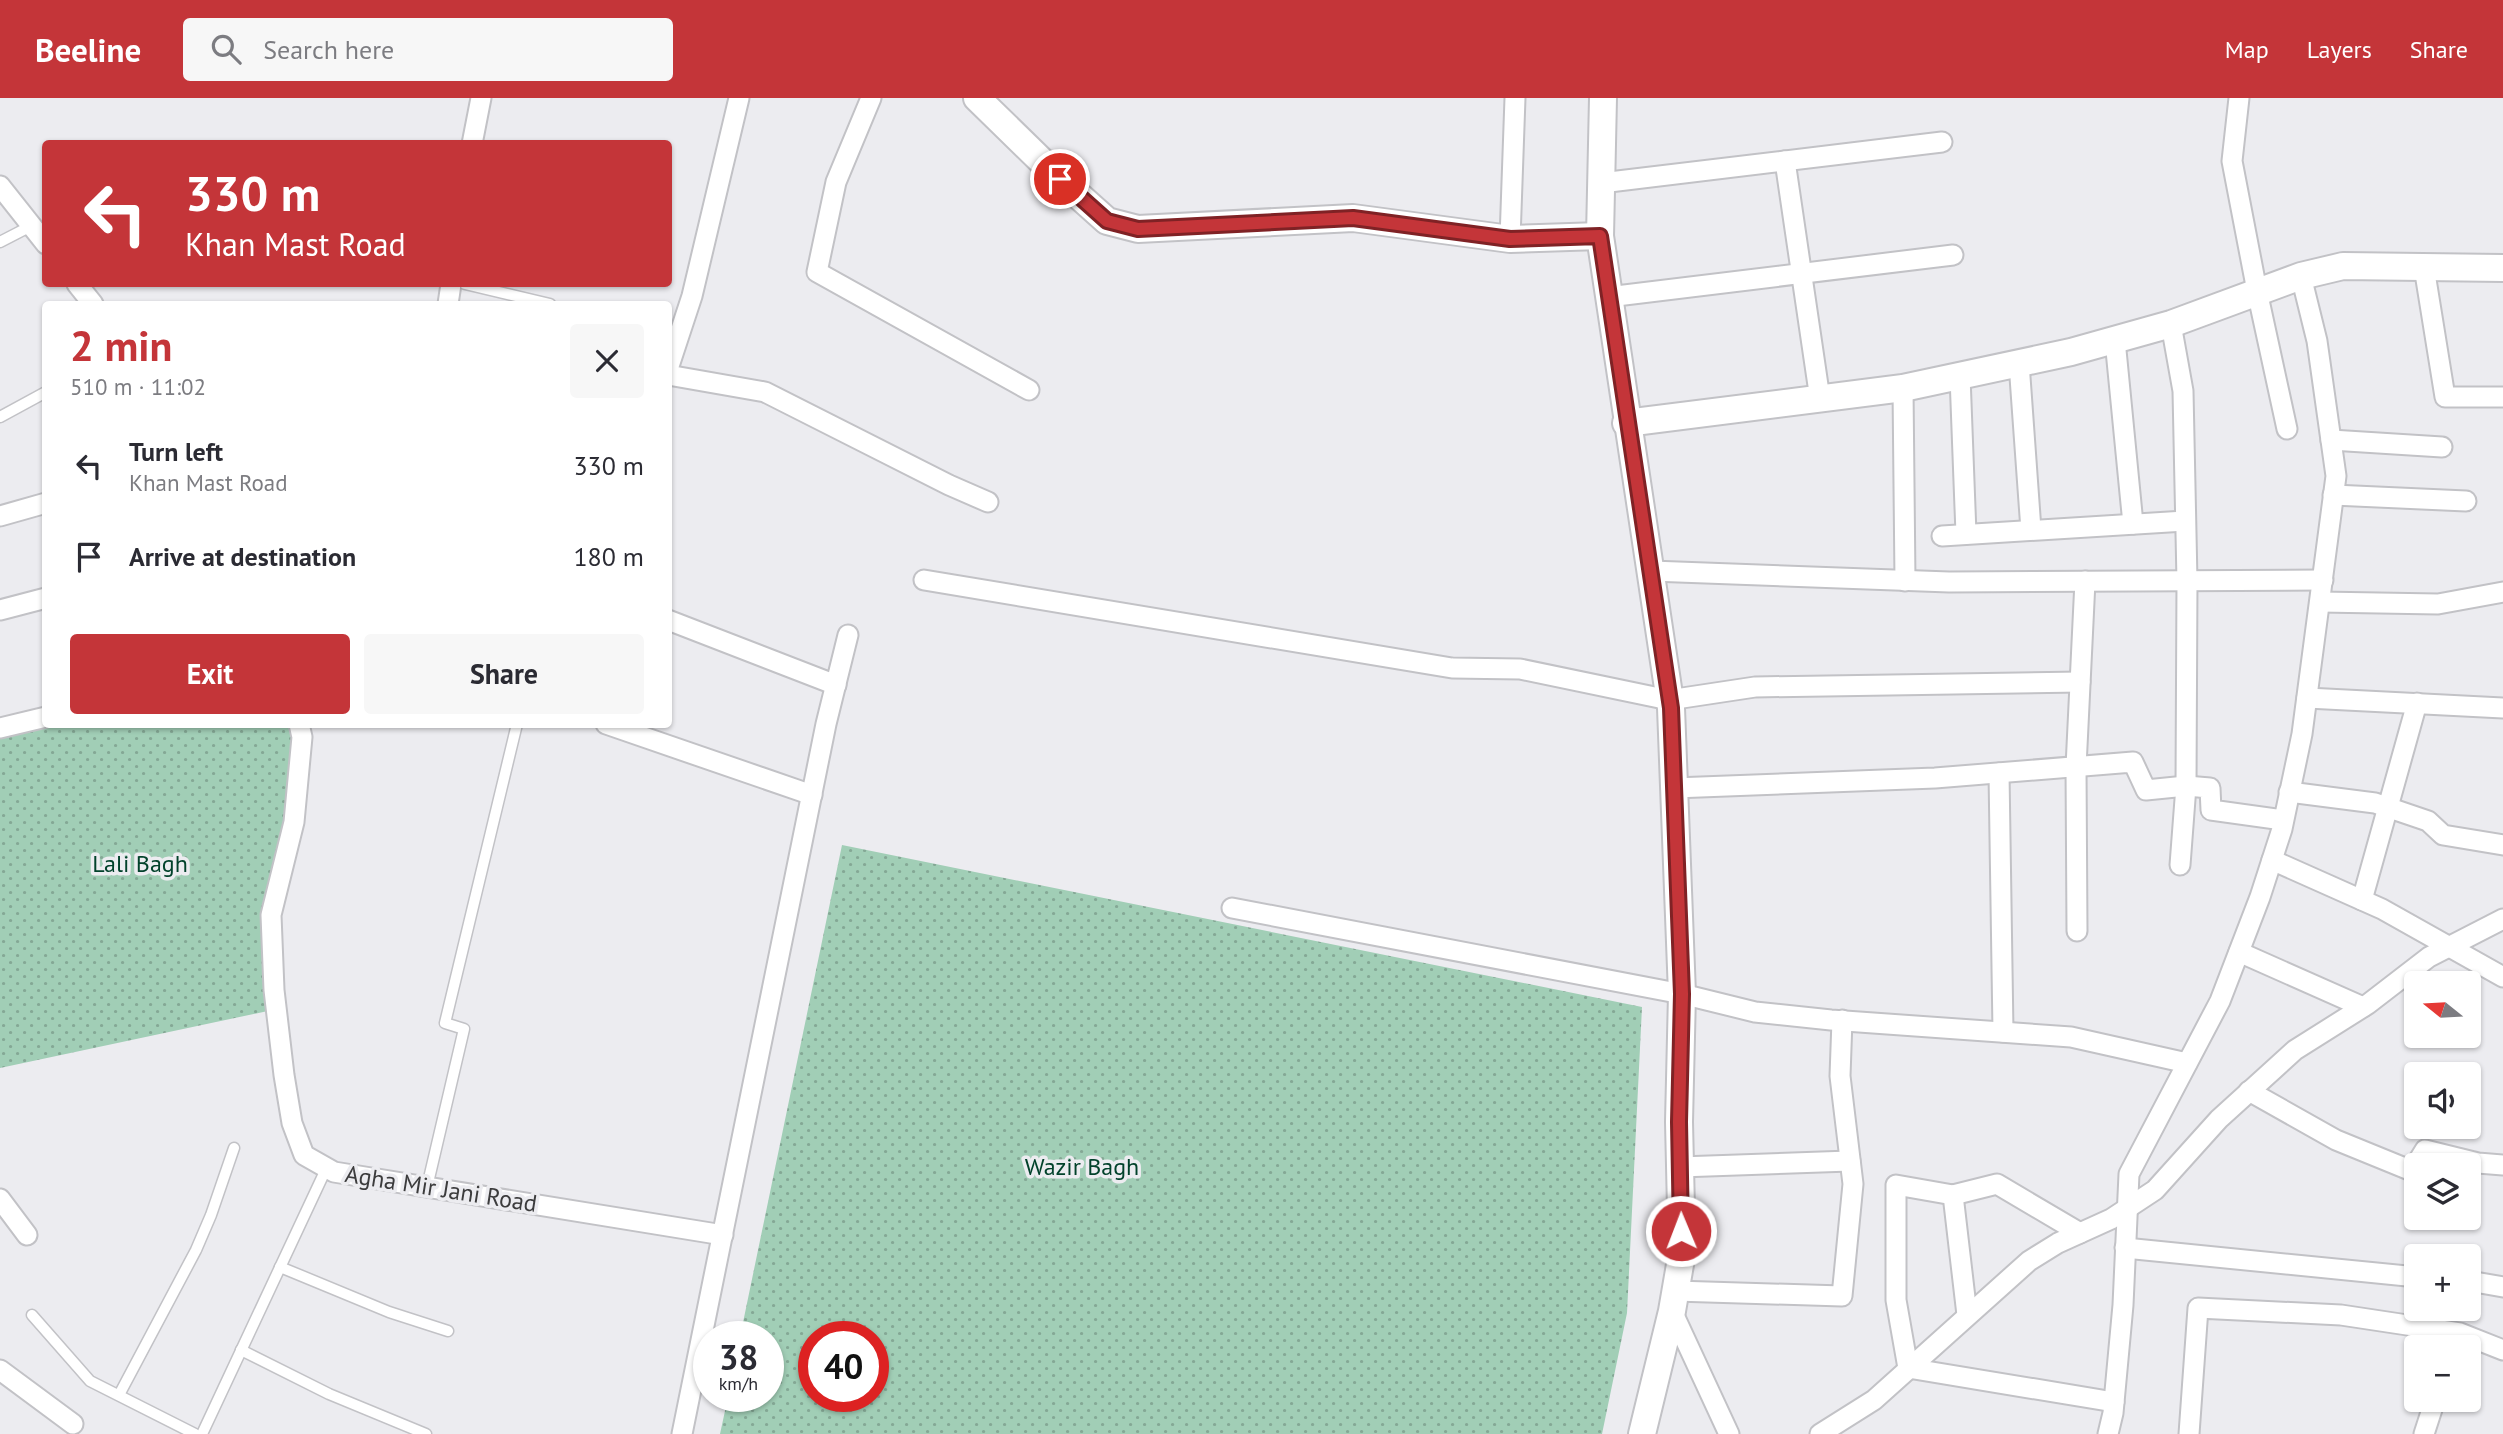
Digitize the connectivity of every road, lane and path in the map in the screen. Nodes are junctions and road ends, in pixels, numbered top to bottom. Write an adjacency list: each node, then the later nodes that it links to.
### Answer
1 (481, 98): 8 (street)
2 (739, 98): 30 (street)
3 (871, 98): 36 (street)
4 (977, 98): 16 (main road)
5 (1515, 98): 16 (street)
6 (1603, 98): 11 (main road)
7 (2239, 98): 25 (street)
8 (473, 140)
9 (1942, 142): 10 (street)
10 (1785, 161): 11 (street); 21 (street)
11 (1601, 183): 14 (main road)
12 (0, 186): 13 (street)
13 (31, 226): 15 (street); 17 (lane)
14 (1600, 236): 16 (main road); 26 (main road)
15 (42, 239)
16 (1510, 239)
17 (0, 242)
18 (1953, 255): 21 (street)
19 (2424, 267): 20 (main road); 22 (main road); 38 (street)
20 (2503, 268)
21 (1801, 273): 26 (street); 39 (street)
22 (2301, 276): 25 (main road); 43 (street)
23 (79, 287): 27 (street)
24 (479, 287): 28 (lane)
25 (2257, 291): 29 (main road); 42 (street)
26 (1608, 297): 41 (main road)
27 (91, 301)
28 (537, 301)
29 (2171, 324): 31 (main road); 50 (street)
30 (674, 335)
31 (2115, 340): 32 (main road); 51 (street)
32 (2018, 363): 34 (main road); 52 (street)
33 (672, 376): 47 (street)
34 (1960, 376): 35 (main road); 53 (street)
35 (1903, 388): 39 (main road); 59 (street)
36 (1029, 390)
37 (42, 394): 40 (lane)
38 (2503, 397)
39 (1820, 399): 41 (main road)
40 (0, 417)
41 (1626, 423): 55 (main road)
42 (2287, 429)
43 (2331, 439): 44 (street); 45 (street)
44 (2442, 447)
45 (2333, 495): 46 (street); 58 (street)
46 (2466, 501)
47 (988, 502)
48 (42, 504): 49 (street)
49 (0, 516)
50 (2186, 521): 51 (street); 57 (street)
51 (2133, 524): 52 (street)
52 (2031, 530): 53 (street)
53 (1966, 534): 54 (street)
54 (1942, 536)
55 (1651, 571): 59 (street); 70 (main road)
56 (924, 580): 70 (street)
57 (2187, 580): 58 (street); 60 (street); 80 (street)
58 (2323, 580): 63 (street)
59 (1905, 581): 60 (street)
60 (2085, 581): 67 (street)
61 (2503, 593): 63 (street)
62 (42, 598): 64 (street)
63 (2320, 602): 69 (street)
64 (0, 610)
65 (672, 622): 68 (street)
66 (848, 635): 68 (street)
67 (2080, 682): 70 (street); 78 (street)
68 (836, 685): 83 (street)
69 (2306, 698): 71 (street); 82 (street)
70 (1670, 700): 81 (main road)
71 (2417, 704): 72 (street); 84 (street)
72 (2503, 708)
73 (42, 718): 77 (street)
74 (300, 728): 105 (street, Agha Mir Jani Road)
75 (516, 728): 107 (lane)
76 (619, 728): 83 (street)
77 (0, 729)
78 (2076, 767): 79 (street); 80 (street); 92 (street)
79 (1999, 773): 81 (street); 99 (street)
80 (2186, 786): 85 (street); 88 (street)
81 (1674, 788): 96 (main road)
82 (2289, 792): 84 (street); 85 (street)
83 (812, 795): 113 (street)
84 (2388, 807): 86 (street); 89 (street)
85 (2283, 820): 87 (street)
86 (2503, 845)
87 (2272, 860): 89 (street); 94 (street)
88 (2180, 865)
89 (2362, 900): 93 (street)
90 (1232, 908): 96 (street)
91 (2503, 919): 93 (street)
92 (2077, 931)
93 (2449, 947): 95 (street); 97 (street)
94 (2239, 952): 97 (street); 100 (street)
95 (2503, 977)
96 (1682, 994): 98 (street); 106 (main road)
97 (2363, 1007): 101 (street)
98 (1842, 1020): 99 (street); 103 (street)
99 (2003, 1032): 100 (street)
100 (2187, 1063): 110 (street)
101 (2249, 1091): 104 (street); 110 (street)
102 (234, 1148): 127 (lane)
103 (1850, 1161): 106 (street); 119 (street)
104 (2503, 1165)
105 (327, 1167): 107 (street, Agha Mir Jani Road); 115 (lane)
106 (1680, 1167): 119 (main road)
107 (427, 1187): 113 (street, Agha Mir Jani Road)
108 (1953, 1195): 111 (street); 121 (street); 125 (street)
109 (0, 1199): 112 (street)
110 (2126, 1209): 111 (street); 114 (street)
111 (2080, 1233): 121 (street)
112 (27, 1234)
113 (723, 1236): 134 (street)
114 (2125, 1248): 116 (street); 128 (street)
115 (280, 1267): 122 (lane); 123 (lane)
116 (2404, 1276)
117 (2481, 1283): 118 (street)
118 (2503, 1287)
119 (1674, 1301): 135 (main road); 136 (street)
120 (32, 1315): 127 (lane)
121 (1967, 1315): 125 (street)
122 (449, 1331)
123 (241, 1350): 132 (lane); 133 (lane)
124 (2503, 1350): 139 (street)
125 (1908, 1368): 128 (street); 137 (street)
126 (0, 1370): 130 (street)
127 (119, 1395): 131 (lane)
128 (2114, 1402): 138 (street)
129 (2431, 1412): 140 (street)
130 (73, 1424)
131 (195, 1434)
132 (202, 1434)
133 (426, 1434)
134 (682, 1434)
135 (1642, 1434)
136 (1729, 1434)
137 (1820, 1434)
138 (2108, 1434)
139 (2189, 1434)
140 (2424, 1434)

